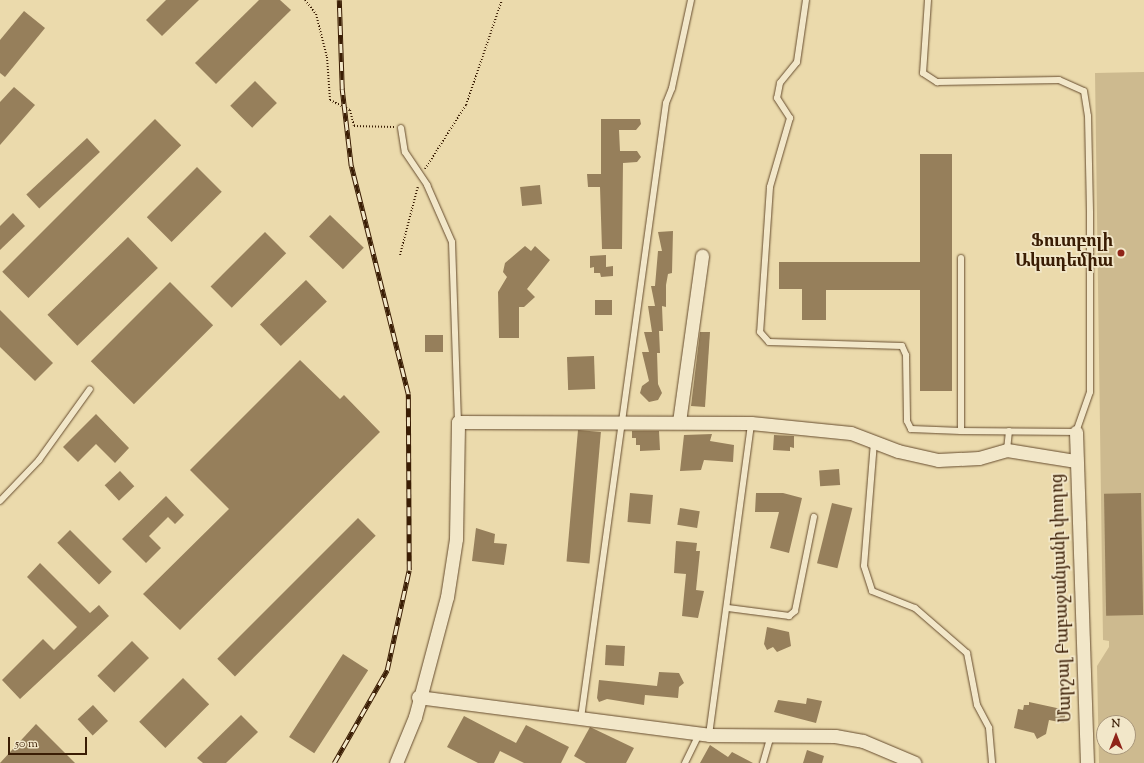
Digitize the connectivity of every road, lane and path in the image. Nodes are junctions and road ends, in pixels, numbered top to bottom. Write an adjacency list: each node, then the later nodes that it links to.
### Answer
1 (305, 0): 6 (path)
2 (502, 0): 7 (path)
3 (691, 0): 14 (lane)
4 (806, 0): 16 (lane)
5 (928, 0): 18 (lane)
6 (400, 128): 7 (lane)
7 (421, 176): 8 (path); 12 (lane)
8 (400, 254)
9 (702, 256): 13 (street)
10 (961, 258): 16 (lane)
11 (90, 389): 22 (lane)
12 (458, 422): 14 (street); 25 (street)
13 (679, 422): 14 (street); 15 (street)
14 (622, 423): 26 (lane)
15 (751, 423): 19 (street); 24 (lane)
16 (961, 431): 17 (lane)
17 (1009, 431): 18 (lane); 20 (lane)
18 (1076, 432): 21 (street, Մարշալ Բաբաջանյանի փողոց)
19 (874, 442): 20 (street); 33 (lane)
20 (1007, 450): 21 (street)
21 (1076, 461): 34 (street, Մարշալ Բաբաջանյանի փողոց)
22 (0, 501)
23 (814, 517): 24 (lane)
24 (728, 608): 27 (lane)
25 (418, 697): 26 (street); 29 (street)
26 (581, 718): 27 (street)
27 (704, 735): 28 (street); 30 (lane)
28 (771, 735): 31 (lane); 32 (street)
29 (396, 763)
30 (686, 763)
31 (764, 763)
32 (915, 763)
33 (992, 763)
34 (1087, 763)

